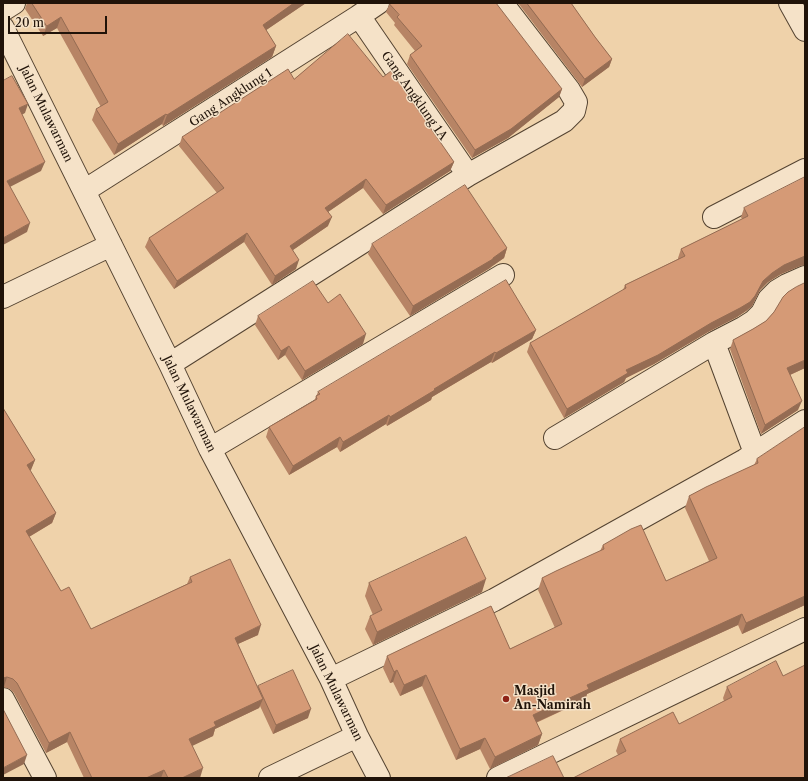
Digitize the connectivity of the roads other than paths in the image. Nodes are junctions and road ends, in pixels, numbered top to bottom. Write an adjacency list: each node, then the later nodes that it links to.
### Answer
1 (14, 3): 5 (street)
2 (378, 3): 6 (street, Gang Angklung 1)
3 (502, 3): 10 (street)
4 (790, 3): 8 (street)
5 (3, 10)
6 (359, 16): 10 (street, Gang Angklung 1A); 11 (street, Gang Angklung 1)
7 (3, 28): 11 (street, Jalan Mulawarman)
8 (805, 30)
9 (805, 170): 12 (street)
10 (468, 175): 18 (street)
11 (84, 191): 13 (street, Jalan Mulawarman)
12 (714, 217)
13 (110, 245): 16 (street); 18 (street, Jalan Mulawarman)
14 (502, 275): 21 (street)
15 (805, 277): 17 (street)
16 (3, 297)
17 (714, 344): 20 (street); 22 (street)
18 (170, 364): 21 (street, Jalan Mulawarman)
19 (805, 421): 22 (street)
20 (555, 438)
21 (210, 449): 24 (street, Jalan Mulawarman)
22 (755, 453): 24 (street)
23 (805, 629): 30 (street)
24 (331, 679): 26 (street, Jalan Mulawarman)
25 (3, 699): 27 (street)
26 (357, 736): 28 (street); 29 (street, Jalan Mulawarman)
27 (45, 778)
28 (270, 778)
29 (379, 778)
30 (498, 778)

